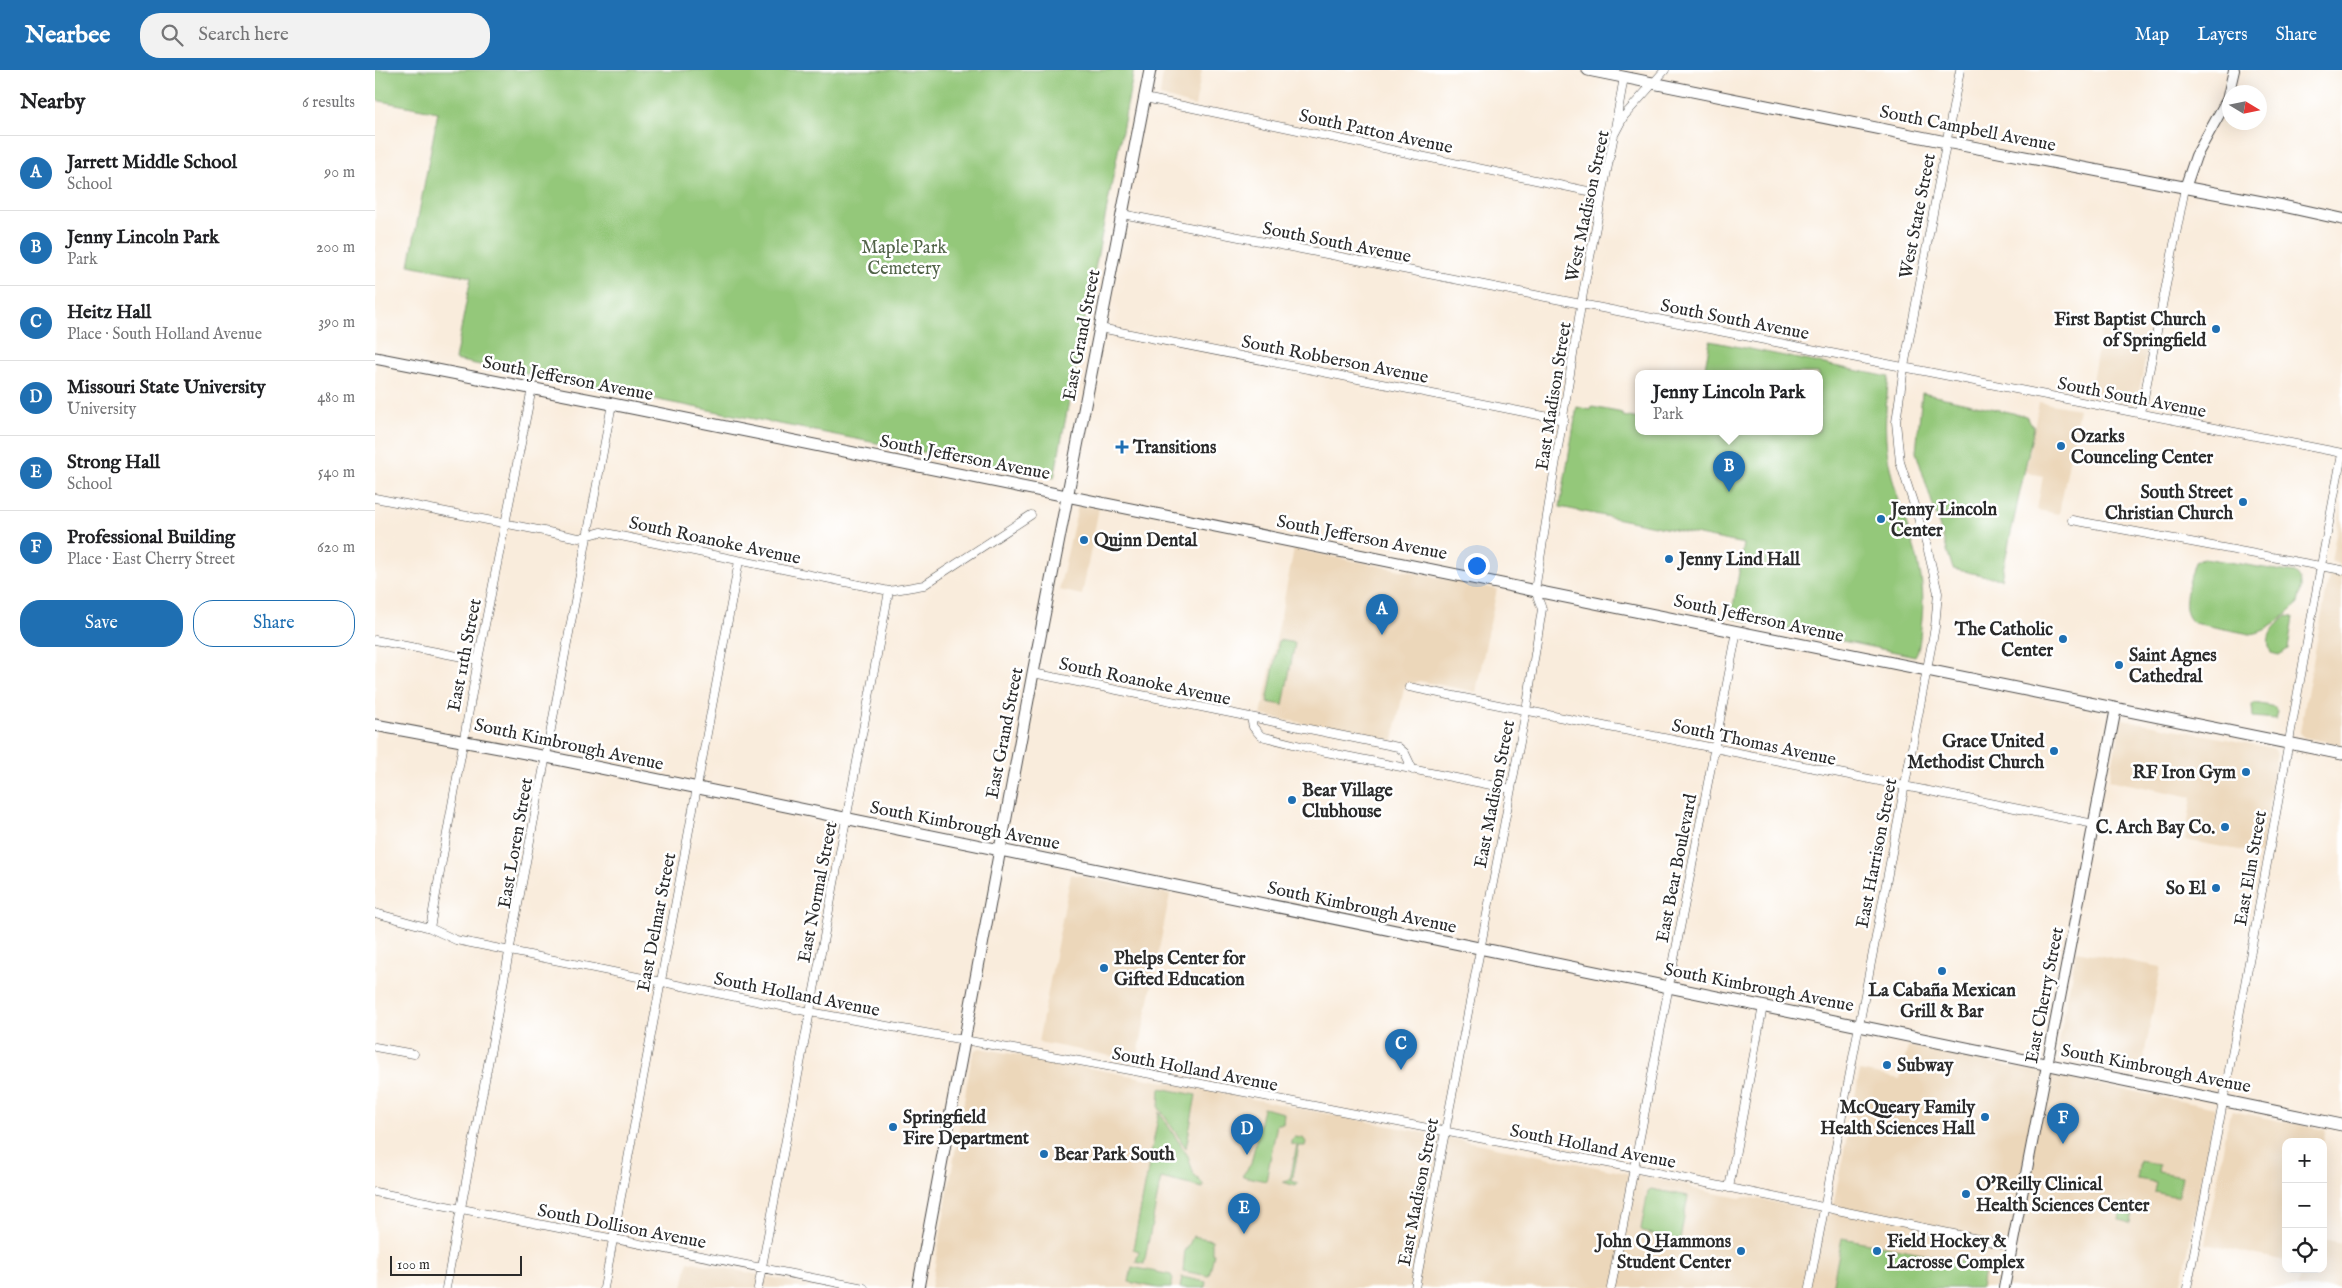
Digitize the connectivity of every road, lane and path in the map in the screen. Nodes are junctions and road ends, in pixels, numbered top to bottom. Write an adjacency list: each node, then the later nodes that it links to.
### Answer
1 (1150, 70): 8 (main road, East Grand Street)
2 (1588, 70): 6 (main road, South Campbell Avenue)
3 (1665, 70): 7 (street, West Madison Street)
4 (1960, 70): 10 (street, West State Street)
5 (2234, 70): 11 (street)
6 (1624, 77): 7 (main road, South Campbell Avenue); 9 (street)
7 (1654, 83): 9 (street, West Madison Street); 10 (main road, South Campbell Avenue)
8 (1145, 98): 12 (street, South Patton Avenue); 13 (main road, East Grand Street)
9 (1614, 135): 12 (street, West Madison Street)
10 (1946, 142): 11 (main road, South Campbell Avenue); 18 (street, West State Street)
11 (2185, 188): 14 (main road, South Campbell Avenue); 21 (street)
12 (1602, 194): 15 (street, West Madison Street)
13 (1122, 214): 15 (street, South South Avenue); 16 (main road, East Grand Street)
14 (2342, 219)
15 (1583, 305): 18 (street, South South Avenue); 22 (street, East Madison Street)
16 (1100, 328): 22 (street, South Robberson Avenue); 24 (main road, East Grand Street)
17 (375, 358): 19 (main road, South Jefferson Avenue)
18 (1903, 368): 21 (street, South South Avenue); 38 (street, East Harrison Street)
19 (532, 388): 20 (main road, South Jefferson Avenue); 28 (street, East 11th Street)
20 (613, 404): 24 (main road, South Jefferson Avenue); 29 (street, East Loren Street)
21 (2139, 413): 23 (street, South South Avenue)
22 (1564, 420): 33 (street, East Madison Street)
23 (2342, 453): 31 (street, East Elm Street)
24 (1068, 496): 33 (main road, South Jefferson Avenue); 39 (main road, East Grand Street)
25 (375, 498): 28 (street, South Roanoke Avenue)
26 (1031, 515): 34 (street, South Roanoke Avenue)
27 (2072, 520): 31 (street)
28 (504, 524): 29 (street, South Roanoke Avenue); 37 (street, East 11th Street)
29 (588, 536): 30 (street, South Roanoke Avenue); 49 (street, East Loren Street)
30 (739, 561): 34 (street, South Roanoke Avenue); 52 (street, East Delmar Street)
31 (2320, 566): 32 (street); 46 (street, East Elm Street)
32 (2342, 570)
33 (1535, 590): 35 (main road, South Jefferson Avenue); 42 (street, East Madison Street)
34 (889, 591): 54 (street, East Normal Street)
35 (1737, 631): 38 (main road, South Jefferson Avenue); 47 (street, East Bear Boulevard)
36 (375, 640): 37 (street)
37 (478, 660): 45 (street, East 11th Street)
38 (1927, 670): 41 (main road, South Jefferson Avenue); 51 (street, East Harrison Street)
39 (1033, 673): 43 (street, South Roanoke Avenue); 56 (main road, East Grand Street)
40 (1409, 687): 42 (street, South Thomas Avenue)
41 (2116, 708): 46 (main road, South Jefferson Avenue); 55 (street, East Cherry Street)
42 (1526, 711): 47 (street, South Thomas Avenue); 53 (street, East Madison Street)
43 (1251, 718): 50 (street, South Roanoke Avenue); 50 (street, South Roanoke Avenue)
44 (375, 725): 45 (main road, South Kimbrough Avenue)
45 (463, 740): 49 (main road, South Kimbrough Avenue); 58 (street, East 11th Street)
46 (2287, 743): 48 (main road, South Jefferson Avenue); 70 (street, East Elm Street)
47 (1714, 749): 51 (street, South Thomas Avenue); 62 (street, East Bear Boulevard)
48 (2342, 754)
49 (547, 756): 52 (main road, South Kimbrough Avenue); 60 (street, East Loren Street)
50 (1413, 770): 53 (street, South Roanoke Avenue)
51 (1904, 788): 55 (street, South Thomas Avenue); 65 (street, East Harrison Street)
52 (697, 789): 54 (main road, South Kimbrough Avenue); 61 (street, East Delmar Street)
53 (1511, 789): 59 (street, East Madison Street)
54 (846, 819): 56 (main road, South Kimbrough Avenue); 64 (street, East Normal Street)
55 (2093, 824): 69 (street, East Cherry Street)
56 (1000, 849): 59 (main road, South Kimbrough Avenue); 66 (main road, East Grand Street)
57 (375, 913): 58 (street, South Holland Avenue)
58 (430, 928): 60 (street, South Holland Avenue)
59 (1479, 949): 62 (main road, South Kimbrough Avenue); 72 (street, East Madison Street)
60 (511, 952): 61 (street, South Holland Avenue); 77 (street, East Loren Street)
61 (661, 982): 64 (street, South Holland Avenue); 78 (street, East Delmar Street)
62 (1668, 987): 63 (main road, South Kimbrough Avenue); 73 (street, East Bear Boulevard)
63 (1763, 1006): 65 (main road, South Kimbrough Avenue); 74 (street)
64 (809, 1012): 66 (street, South Holland Avenue); 80 (street, East Normal Street)
65 (1858, 1025): 69 (main road, South Kimbrough Avenue); 76 (street, East Harrison Street)
66 (964, 1042): 72 (street, South Holland Avenue); 85 (main road, East Grand Street)
67 (375, 1046): 68 (street)
68 (414, 1054)
69 (2047, 1063): 70 (main road, South Kimbrough Avenue); 79 (street, East Cherry Street)
70 (2225, 1099): 71 (main road, South Kimbrough Avenue); 90 (street, East Elm Street)
71 (2342, 1125)
72 (1445, 1133): 73 (street, South Holland Avenue); 86 (street, East Madison Street)
73 (1633, 1168): 74 (street, South Holland Avenue); 87 (street, East Bear Boulevard)
74 (1729, 1188): 76 (street, South Holland Avenue)
75 (375, 1192): 77 (street, South Dollison Avenue)
76 (1824, 1208): 79 (street, South Holland Avenue); 88 (street, East Harrison Street)
77 (461, 1209): 78 (street, South Dollison Avenue); 81 (street, East Loren Street)
78 (613, 1240): 80 (street, South Dollison Avenue); 82 (street, East Delmar Street)
79 (2013, 1246): 89 (street, East Cherry Street)
80 (762, 1269): 83 (street, East Normal Street); 84 (street, South Dollison Avenue)
81 (446, 1288)
82 (604, 1288)
83 (758, 1288)
84 (864, 1288)
85 (918, 1288)
86 (1415, 1288)
87 (1611, 1288)
88 (1809, 1288)
89 (2005, 1288)
90 (2187, 1288)

